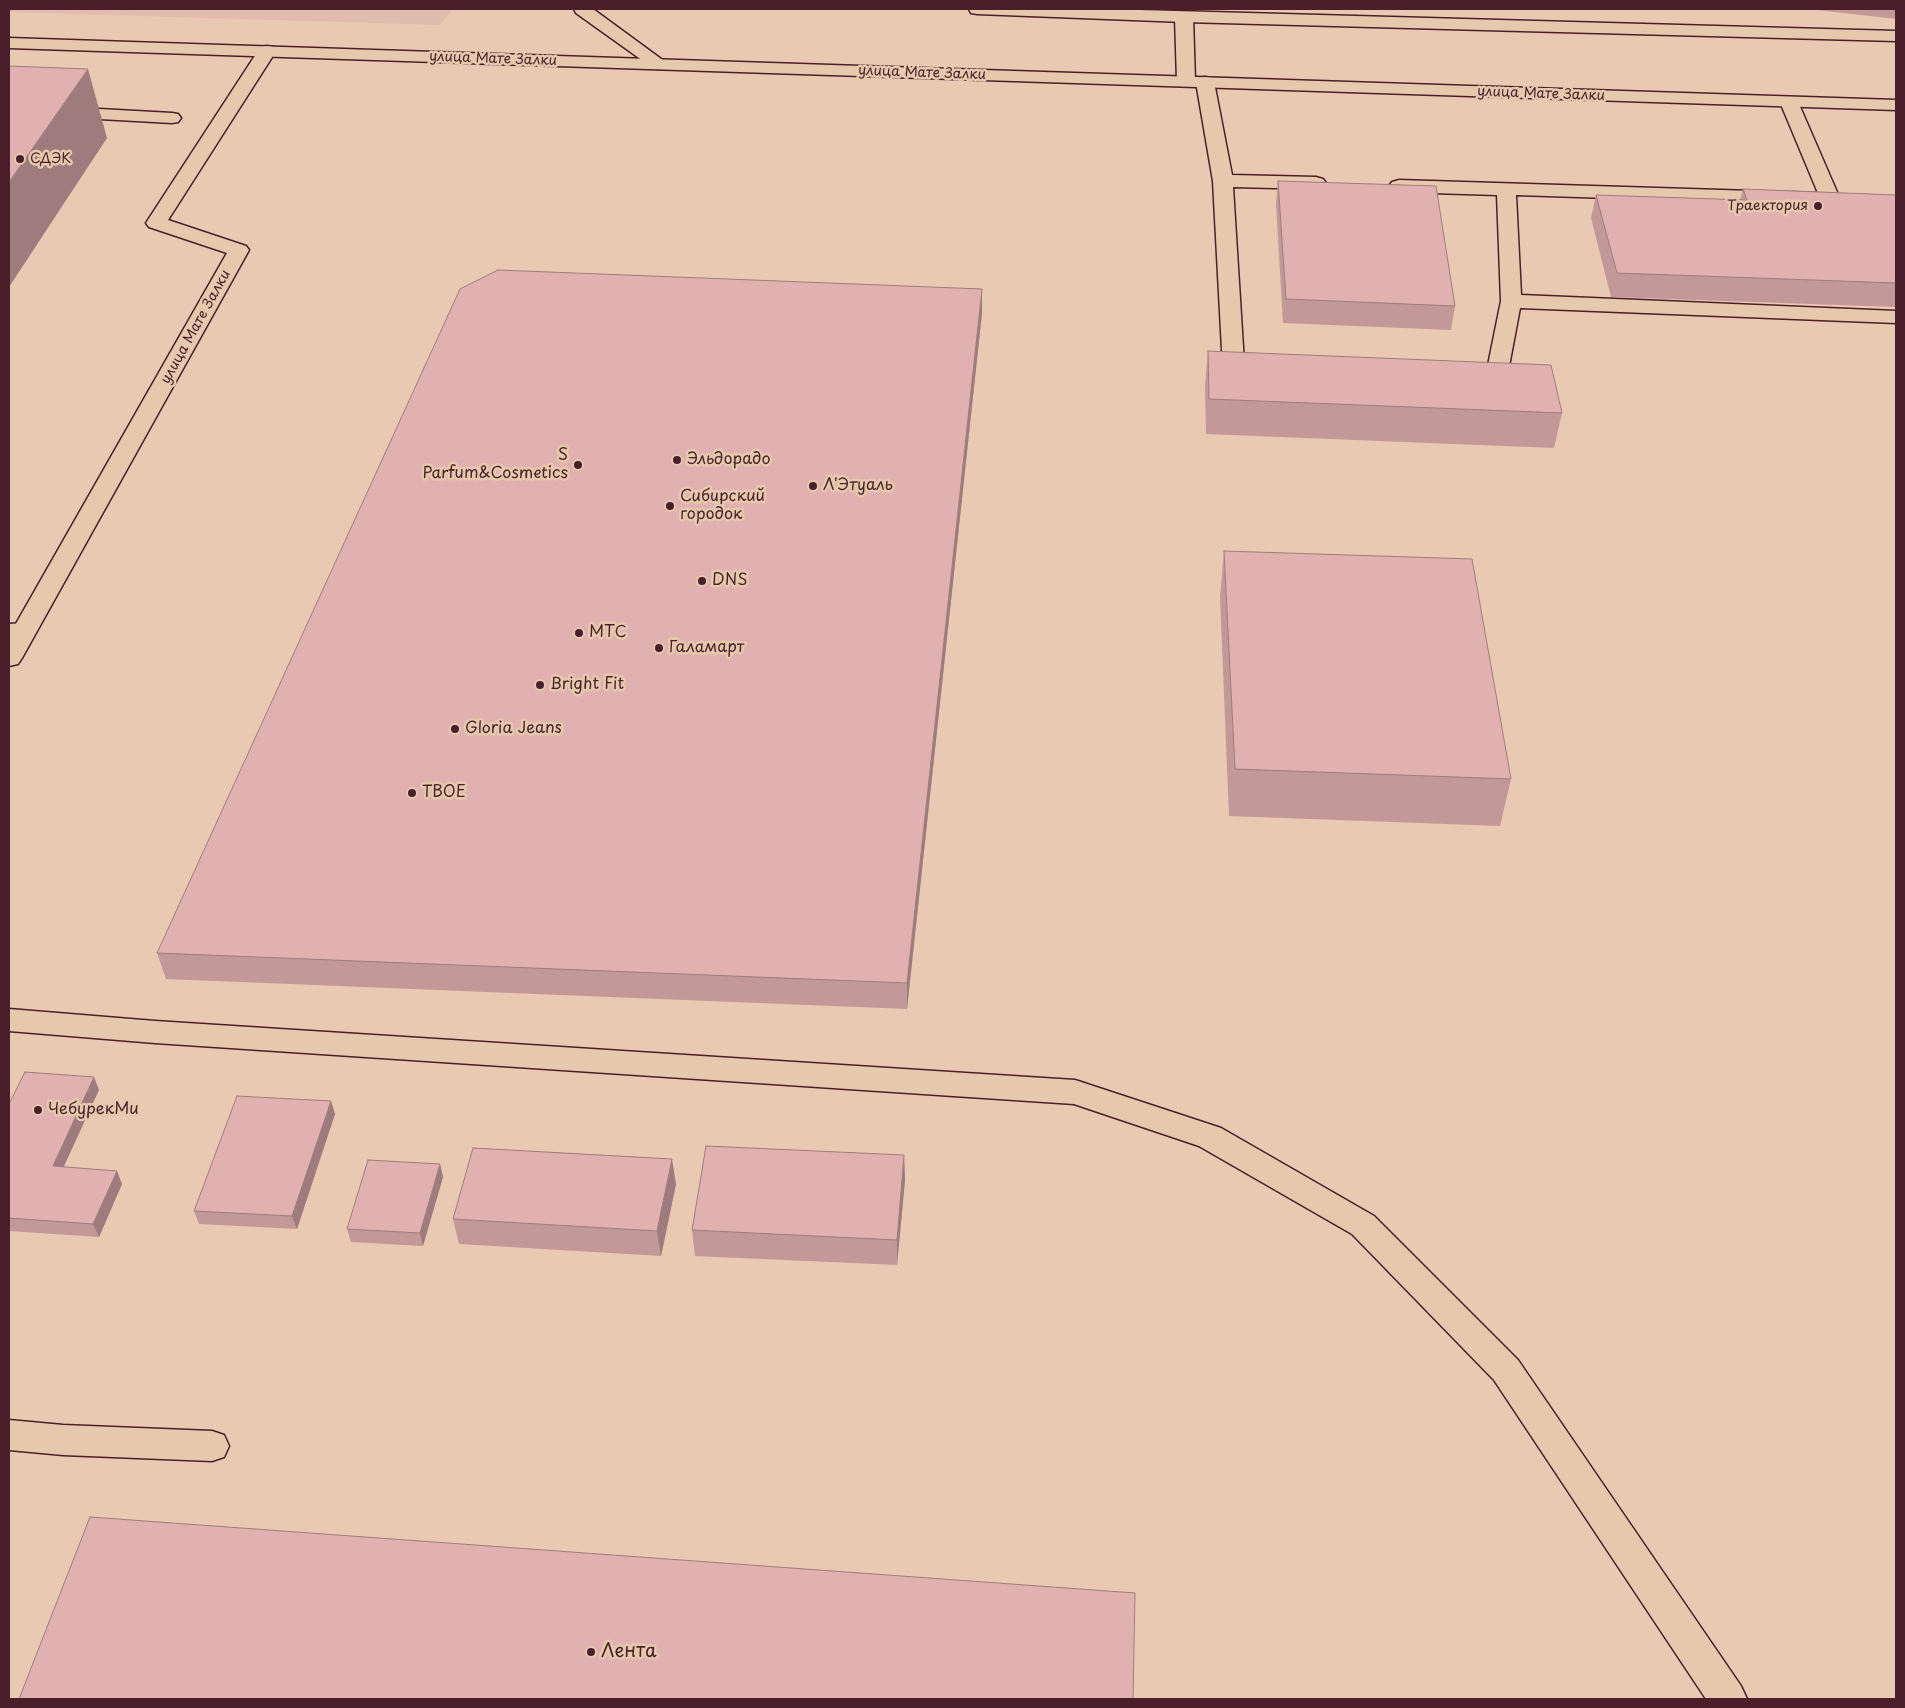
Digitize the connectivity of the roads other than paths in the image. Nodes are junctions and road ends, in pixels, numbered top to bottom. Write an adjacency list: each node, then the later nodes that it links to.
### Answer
1 (582, 9): 7 (street)
2 (977, 9): 3 (street)
3 (1184, 13): 4 (street); 8 (street)
4 (1896, 36)
5 (9, 43): 6 (street, улица Мате Залки)
6 (267, 51): 7 (street, улица Мате Залки); 21 (street, улица Мате Залки)
7 (659, 64): 8 (street, улица Мате Залки)
8 (1196, 81): 9 (street, улица Мате Залки); 13 (street)
9 (1789, 102): 10 (street, улица Мате Залки); 16 (street)
10 (1896, 105)
11 (9, 109): 12 (street)
12 (172, 118)
13 (1223, 181): 14 (street); 19 (street)
14 (1330, 184)
15 (1379, 185): 16 (street)
16 (1506, 189): 17 (street)
17 (1511, 302): 18 (street); 20 (street)
18 (1896, 317)
19 (1273, 370)
20 (1457, 376)
21 (16, 631): 22 (street, улица Мате Залки)
22 (9, 658)
23 (9, 1020): 26 (street)
24 (9, 1435): 25 (street)
25 (212, 1446)
26 (1728, 1699)

